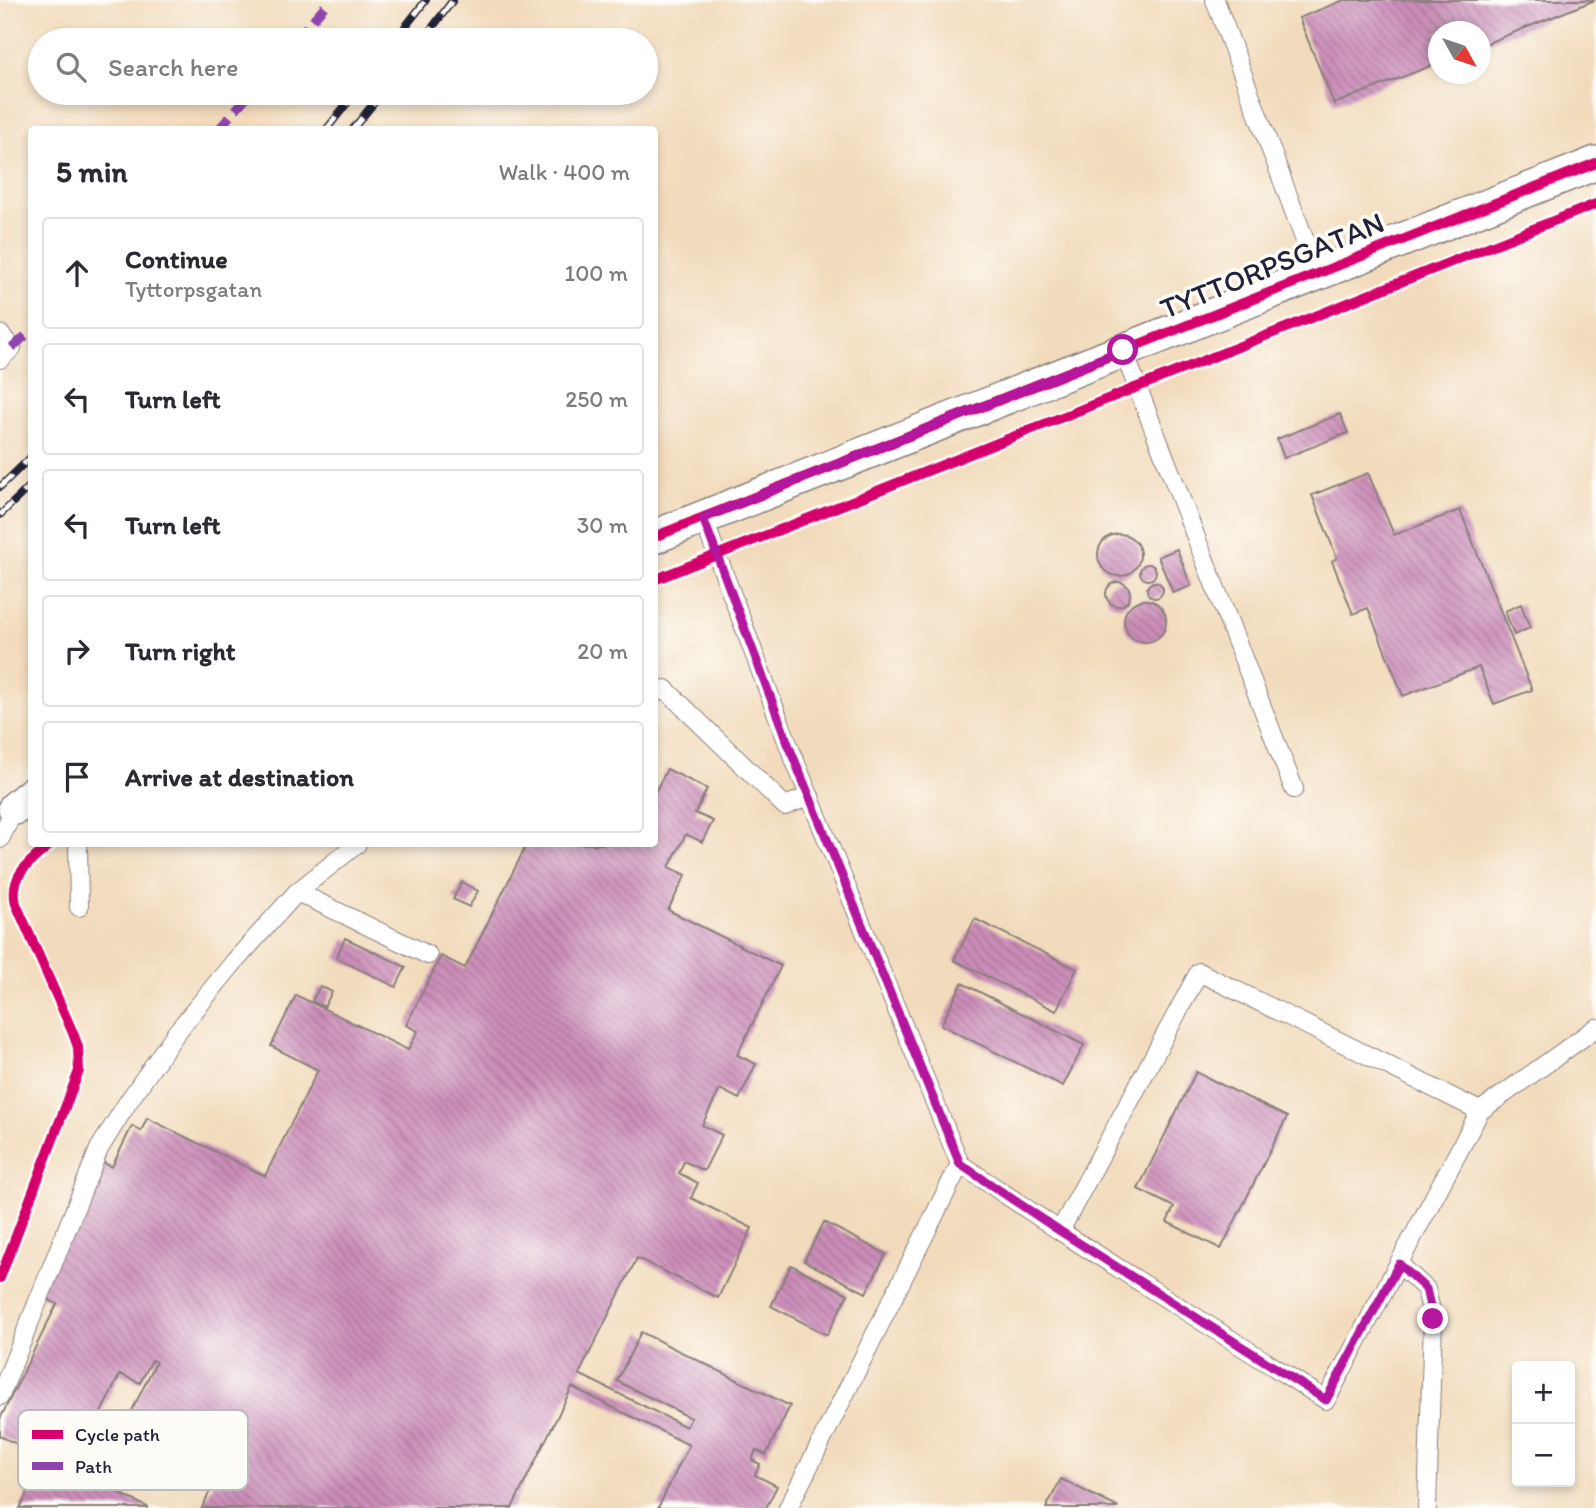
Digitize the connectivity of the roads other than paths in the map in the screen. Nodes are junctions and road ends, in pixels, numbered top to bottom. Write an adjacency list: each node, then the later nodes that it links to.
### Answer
1 (1215, 0): 3 (lane)
2 (1596, 163): 3 (street, TYTTORPSGATAN)
3 (1317, 274): 5 (street, TYTTORPSGATAN)
4 (0, 334): 6 (lane)
5 (1123, 350): 7 (street, TYTTORPSGATAN); 10 (lane)
6 (0, 359)
7 (703, 518): 8 (street, TYTTORPSGATAN); 11 (lane)
8 (658, 535)
9 (658, 691): 11 (lane)
10 (1294, 789)
11 (810, 796): 21 (lane)
12 (23, 801): 13 (lane)
13 (0, 839)
14 (79, 847): 17 (lane)
15 (353, 847): 16 (lane)
16 (297, 892): 18 (lane); 24 (lane)
17 (79, 907)
18 (428, 955)
19 (1596, 1028): 20 (lane)
20 (1480, 1111): 22 (lane); 23 (lane)
21 (960, 1164): 22 (lane); 25 (lane)
22 (1060, 1231): 23 (lane)
23 (1399, 1264): 26 (lane)
24 (0, 1396)
25 (788, 1508)
26 (1427, 1508)

